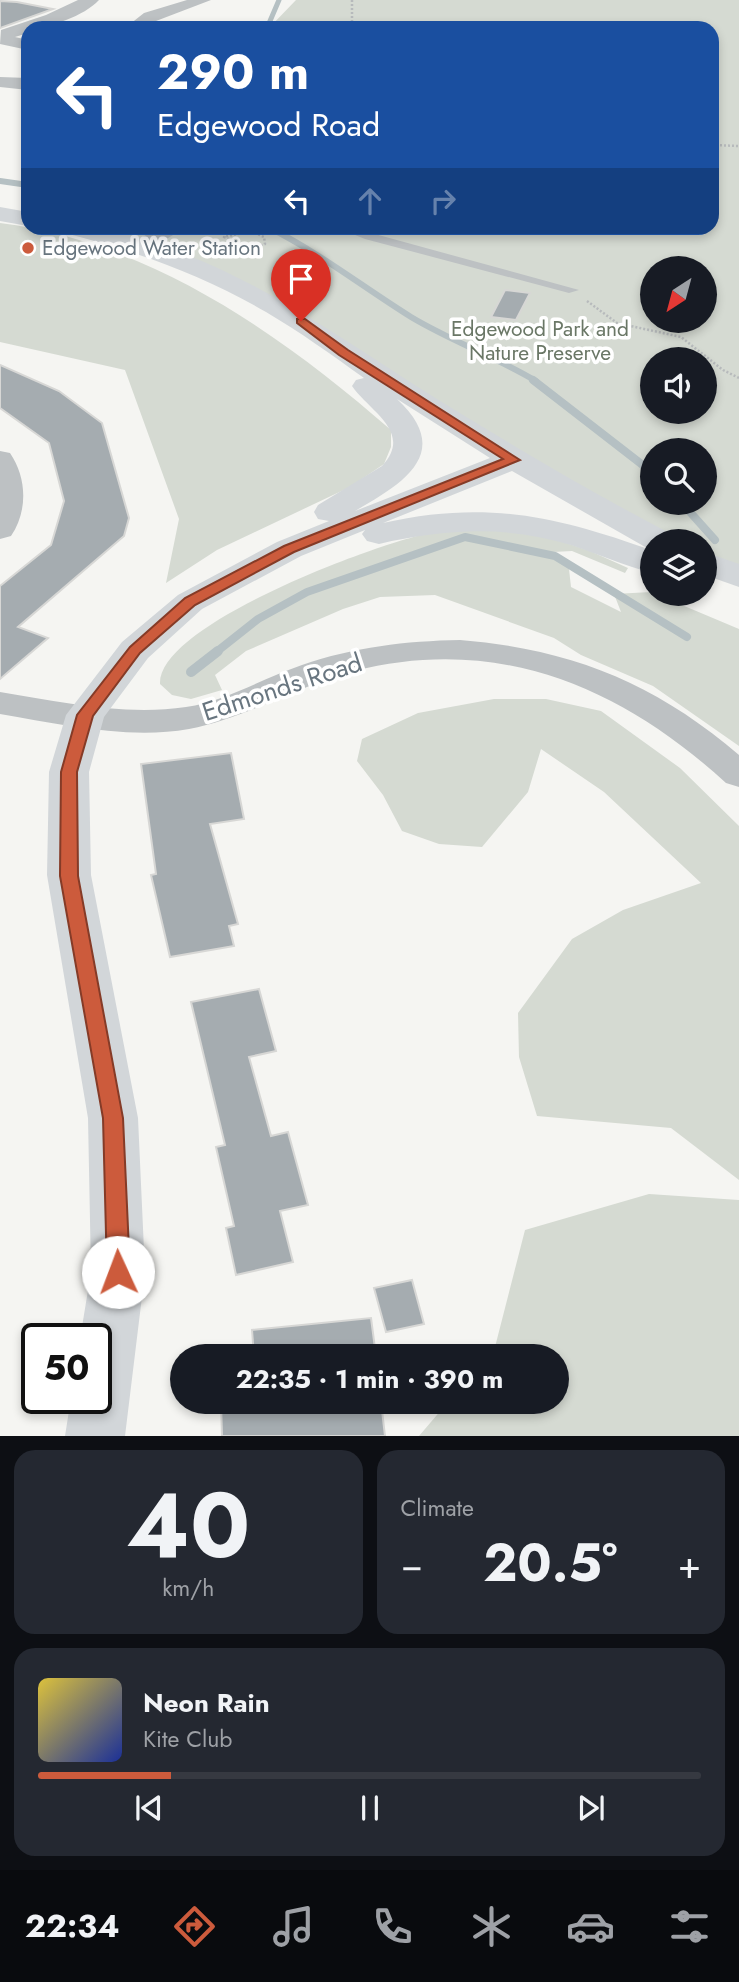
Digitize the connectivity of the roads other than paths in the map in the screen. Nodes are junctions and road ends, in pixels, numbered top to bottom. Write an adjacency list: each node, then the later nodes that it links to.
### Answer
1 (91, 0): 3 (street)
2 (203, 0): 4 (street)
3 (46, 21)
4 (144, 21)
5 (21, 29): 6 (street)
6 (21, 43)
7 (0, 82): 8 (street)
8 (21, 84)
9 (0, 214): 10 (main road)
10 (21, 218)
11 (99, 235): 14 (main road)
12 (160, 235): 14 (street)
13 (363, 235): 16 (lane)
14 (138, 246): 15 (main road)
15 (221, 279): 18 (main road); 26 (main road)
16 (573, 290)
17 (0, 459): 19 (street)
18 (513, 460): 20 (main road); 26 (main road)
19 (0, 530)
20 (640, 530)
21 (640, 558): 26 (main road)
22 (717, 567): 23 (main road)
23 (739, 577)
24 (717, 588): 25 (main road)
25 (739, 597)
26 (190, 601): 28 (main road)
27 (0, 703): 28 (street, Edmonds Road)
28 (85, 715): 29 (street, Edmonds Road); 30 (main road)
29 (739, 775)
30 (95, 1436)

